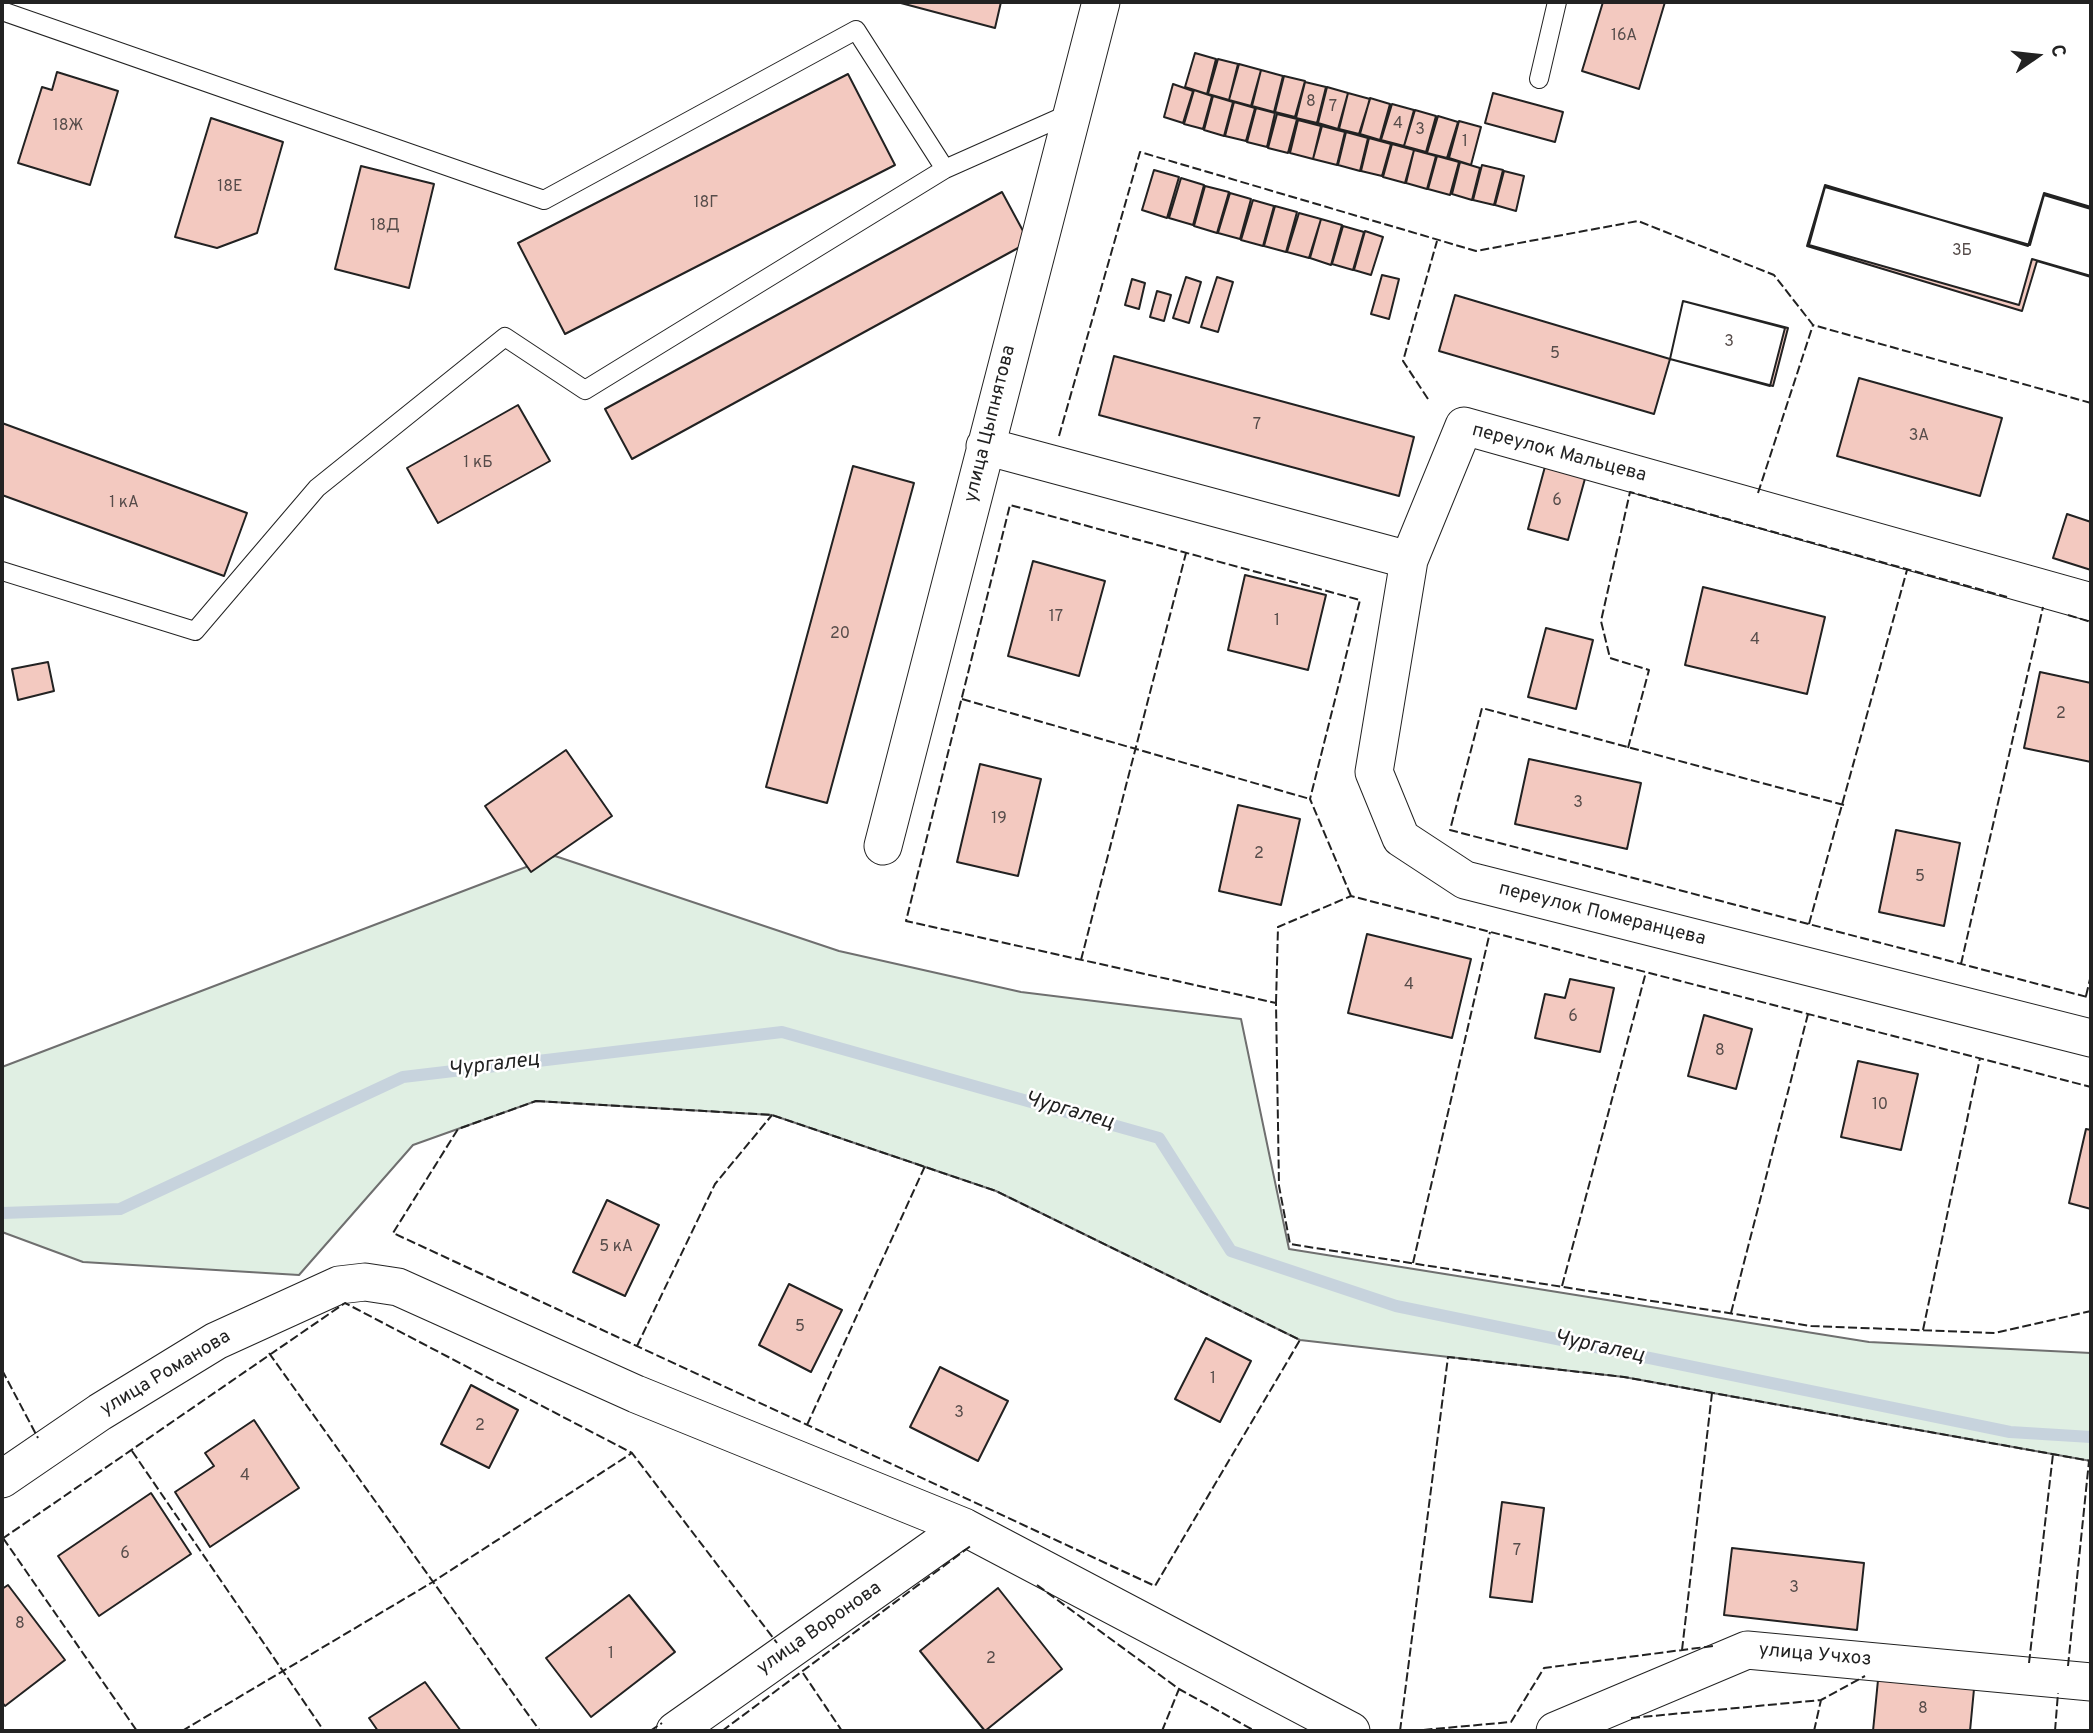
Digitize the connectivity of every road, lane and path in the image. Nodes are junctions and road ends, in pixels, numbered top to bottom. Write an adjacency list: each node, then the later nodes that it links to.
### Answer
1 (1101, 2): 5 (street, улица Цыпнятова)
2 (1556, 2): 4 (lane)
3 (2, 11): 6 (lane)
4 (1539, 79)
5 (1071, 113): 6 (lane); 7 (street, улица Цыпнятова)
6 (945, 169): 9 (lane)
7 (985, 446): 8 (street); 11 (street, улица Цыпнятова)
8 (1409, 560): 10 (street, переулок Мальцева); 12 (street, переулок Померанцева)
9 (2, 570)
10 (2091, 602)
11 (883, 846)
12 (2091, 1038)
13 (2, 1479): 14 (street, улица Романова)
14 (964, 1527): 16 (street, улица Воронова); 17 (street)
15 (2091, 1682): 18 (street, улица Учхоз)
16 (675, 1731)
17 (1351, 1731)
18 (1555, 1731)

